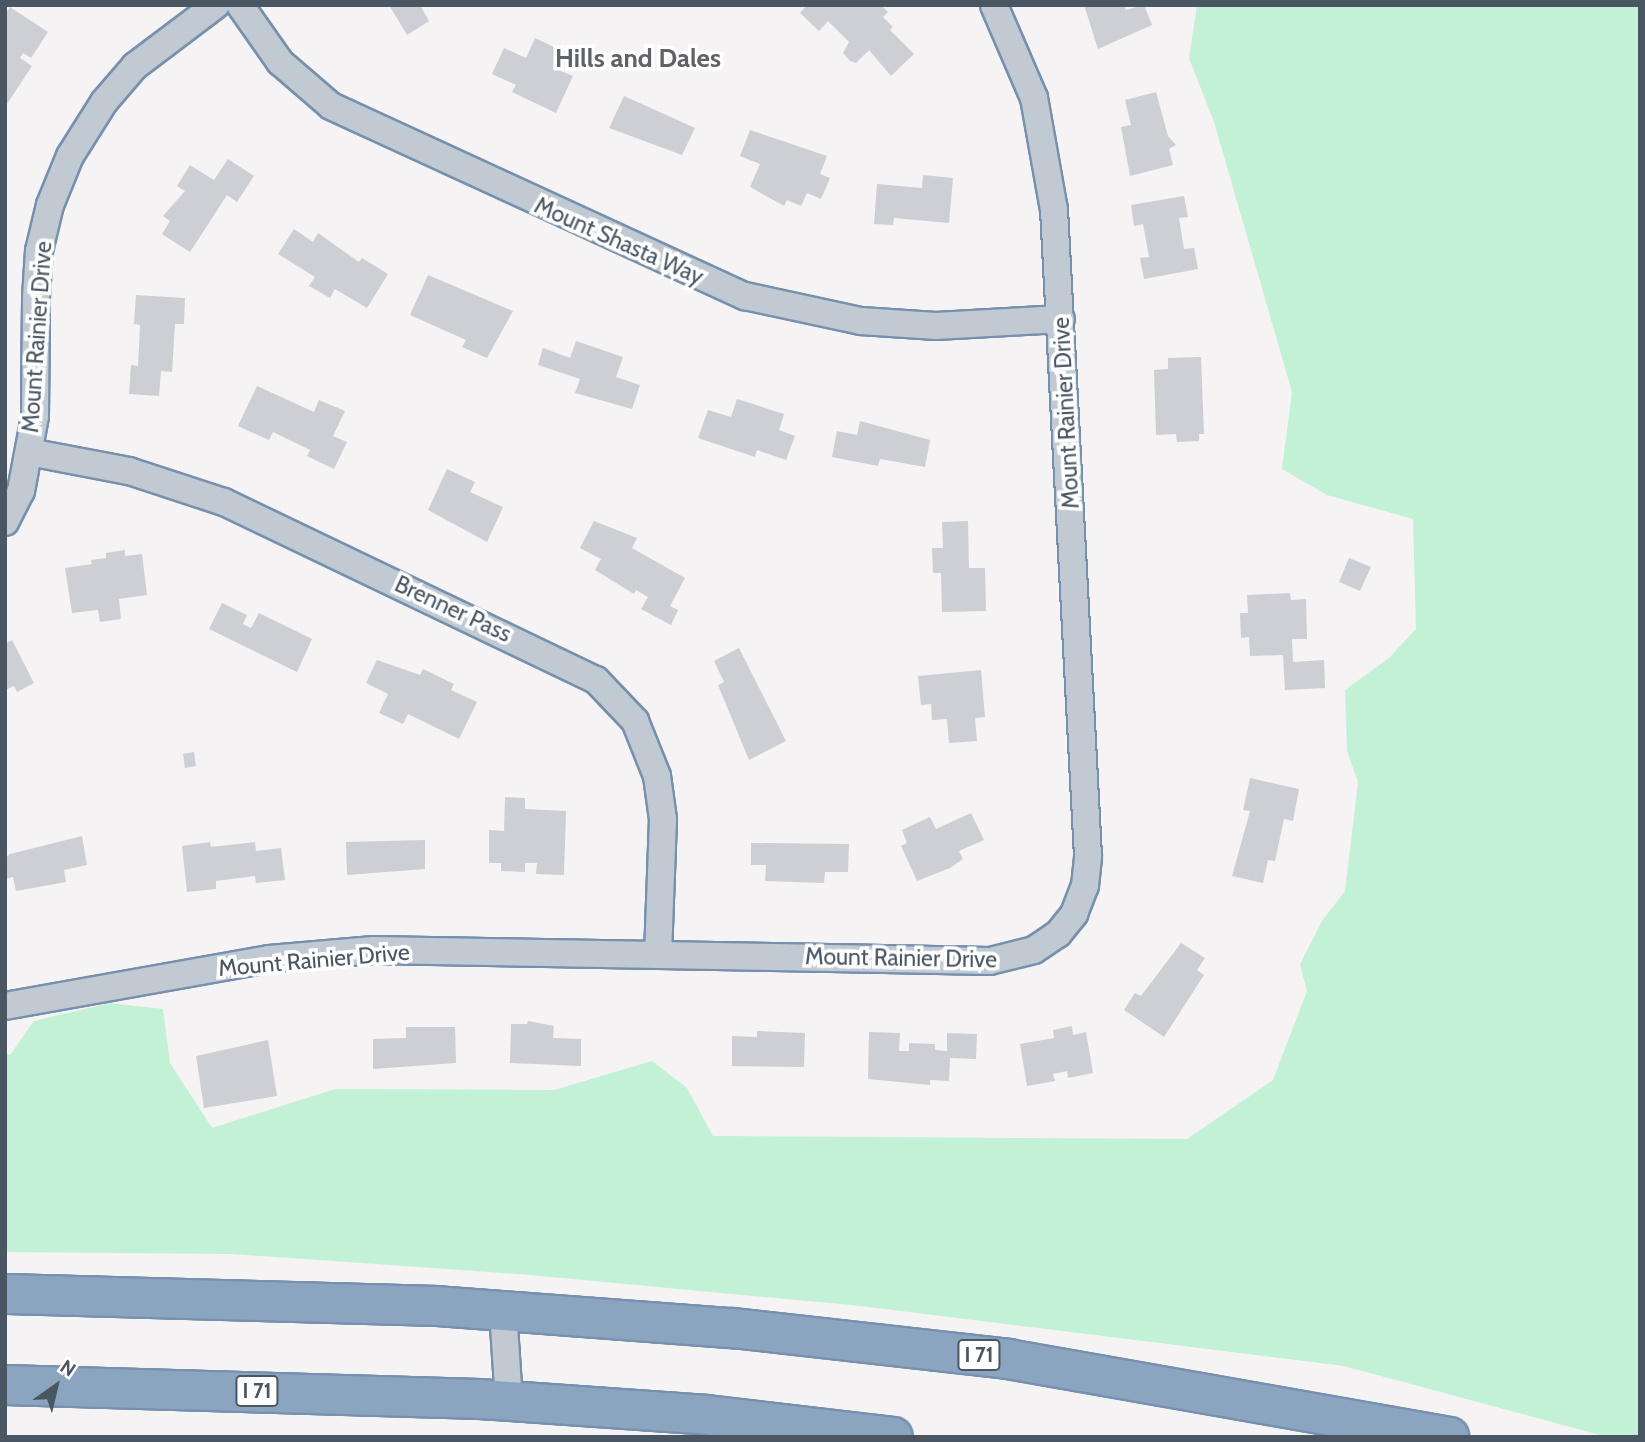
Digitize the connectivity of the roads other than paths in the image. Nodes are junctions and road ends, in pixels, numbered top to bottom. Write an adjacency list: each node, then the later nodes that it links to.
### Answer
1 (216, 5): 5 (street, Mount Rainier Drive)
2 (240, 5): 4 (street, Mount Shasta Way)
3 (994, 5): 4 (street, Mount Rainier Drive)
4 (1060, 320): 7 (street, Mount Rainier Drive)
5 (29, 452): 6 (street, Mount Rainier Drive); 7 (street, Brenner Pass)
6 (5, 522)
7 (658, 953): 8 (street, Mount Rainier Drive)
8 (5, 1006)
9 (5, 1294): 10 (highway, I 71)
10 (503, 1311): 12 (street); 14 (highway, I 71)
11 (5, 1385): 12 (highway, I 71)
12 (509, 1401): 13 (highway, I 71)
13 (893, 1437)
14 (1449, 1437)

